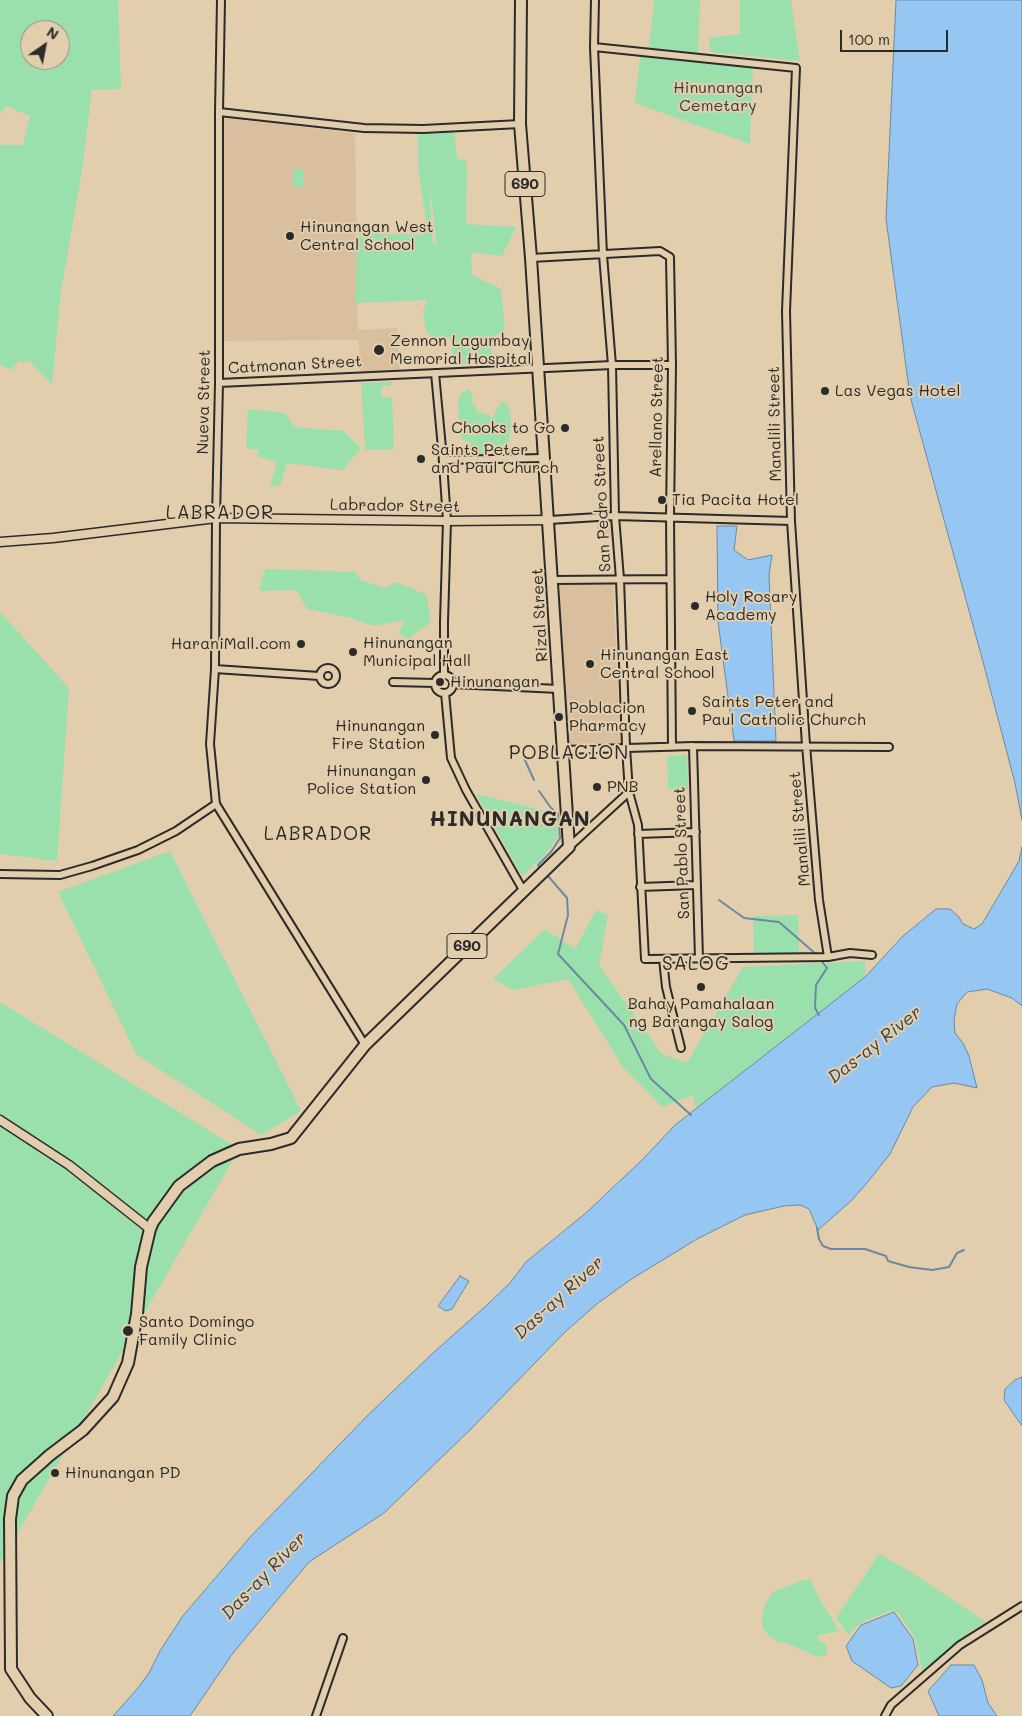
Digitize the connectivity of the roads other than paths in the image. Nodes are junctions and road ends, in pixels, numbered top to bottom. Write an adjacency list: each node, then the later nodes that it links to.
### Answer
1 (221, 0): 5 (street, Nueva Street)
2 (521, 0): 6 (main road, 690)
3 (594, 0): 4 (street, San Pedro Street)
4 (594, 47): 7 (street, San Pedro Street); 21 (street, Manalili Street)
5 (219, 112): 6 (street); 13 (street, Nueva Street)
6 (520, 124): 8 (main road, 690)
7 (603, 255): 8 (street, Arellano Street); 9 (street, San Pedro Street); 10 (street, Arellano Street)
8 (531, 258): 11 (main road, 690)
9 (612, 365): 10 (street, Catmonan Street); 11 (street, Catmonan Street); 16 (street, San Pedro Street)
10 (672, 365): 17 (street, Arellano Street)
11 (538, 368): 12 (street, Catmonan Street); 14 (main road, Rizal Street / 690)
12 (435, 372): 13 (street, Catmonan Street); 15 (street)
13 (219, 383): 18 (street, Nueva Street)
14 (544, 458): 15 (street); 19 (main road, Rizal Street / 690)
15 (443, 460): 20 (street)
16 (615, 516): 17 (street, Labrador Street); 19 (street, Labrador Street); 23 (street, San Pedro Street)
17 (670, 517): 21 (street, Labrador Street); 24 (street, Arellano Street)
18 (216, 518): 20 (street, Labrador Street); 22 (street, Labrador Street); 26 (street, Nueva Street)
19 (549, 520): 20 (street, Labrador Street); 25 (main road, Rizal Street / 690)
20 (446, 521): 27 (street)
21 (790, 521): 34 (street, Manalili Street)
22 (0, 542)
23 (620, 579): 24 (street); 25 (street); 37 (street, San Pedro Street)
24 (670, 579): 35 (street, Arellano Street)
25 (553, 580): 32 (main road, Rizal Street / 690)
26 (215, 669): 28 (street); 41 (street, Nueva Street)
27 (444, 675): 30 (street); 31 (street)
28 (319, 676)
29 (393, 682): 30 (street)
30 (435, 683): 33 (street)
31 (452, 684): 32 (street); 33 (street)
32 (559, 689): 39 (main road, Rizal Street / 690)
33 (445, 693): 48 (street)
34 (806, 745): 36 (street); 38 (street); 50 (street, Manalili Street)
35 (672, 746): 36 (street); 37 (street)
36 (693, 746): 42 (street, San Pablo Street)
37 (626, 747): 39 (street); 40 (street, San Pedro Street)
38 (889, 747)
39 (563, 750): 44 (main road, Rizal Street / 690)
40 (629, 792): 43 (street, San Pedro Street); 44 (street)
41 (216, 804): 45 (street); 53 (street)
42 (696, 832): 43 (street); 46 (street, San Pablo Street)
43 (638, 834): 47 (street, San Pedro Street)
44 (569, 847): 48 (main road, 690)
45 (0, 874)
46 (698, 885): 47 (street); 52 (street, San Pablo Street)
47 (640, 887): 51 (street, San Pedro Street)
48 (523, 890): 53 (main road, 690)
49 (872, 955): 50 (street)
50 (828, 957): 52 (street)
51 (663, 959): 52 (street); 54 (street)
52 (699, 959)
53 (365, 1045): 56 (main road, 690)
54 (681, 1048)
55 (0, 1120): 56 (street)
56 (150, 1228): 59 (main road, 690)
57 (1022, 1606): 61 (street)
58 (343, 1638): 60 (street)
59 (47, 1716)
60 (316, 1716)
61 (885, 1716)

